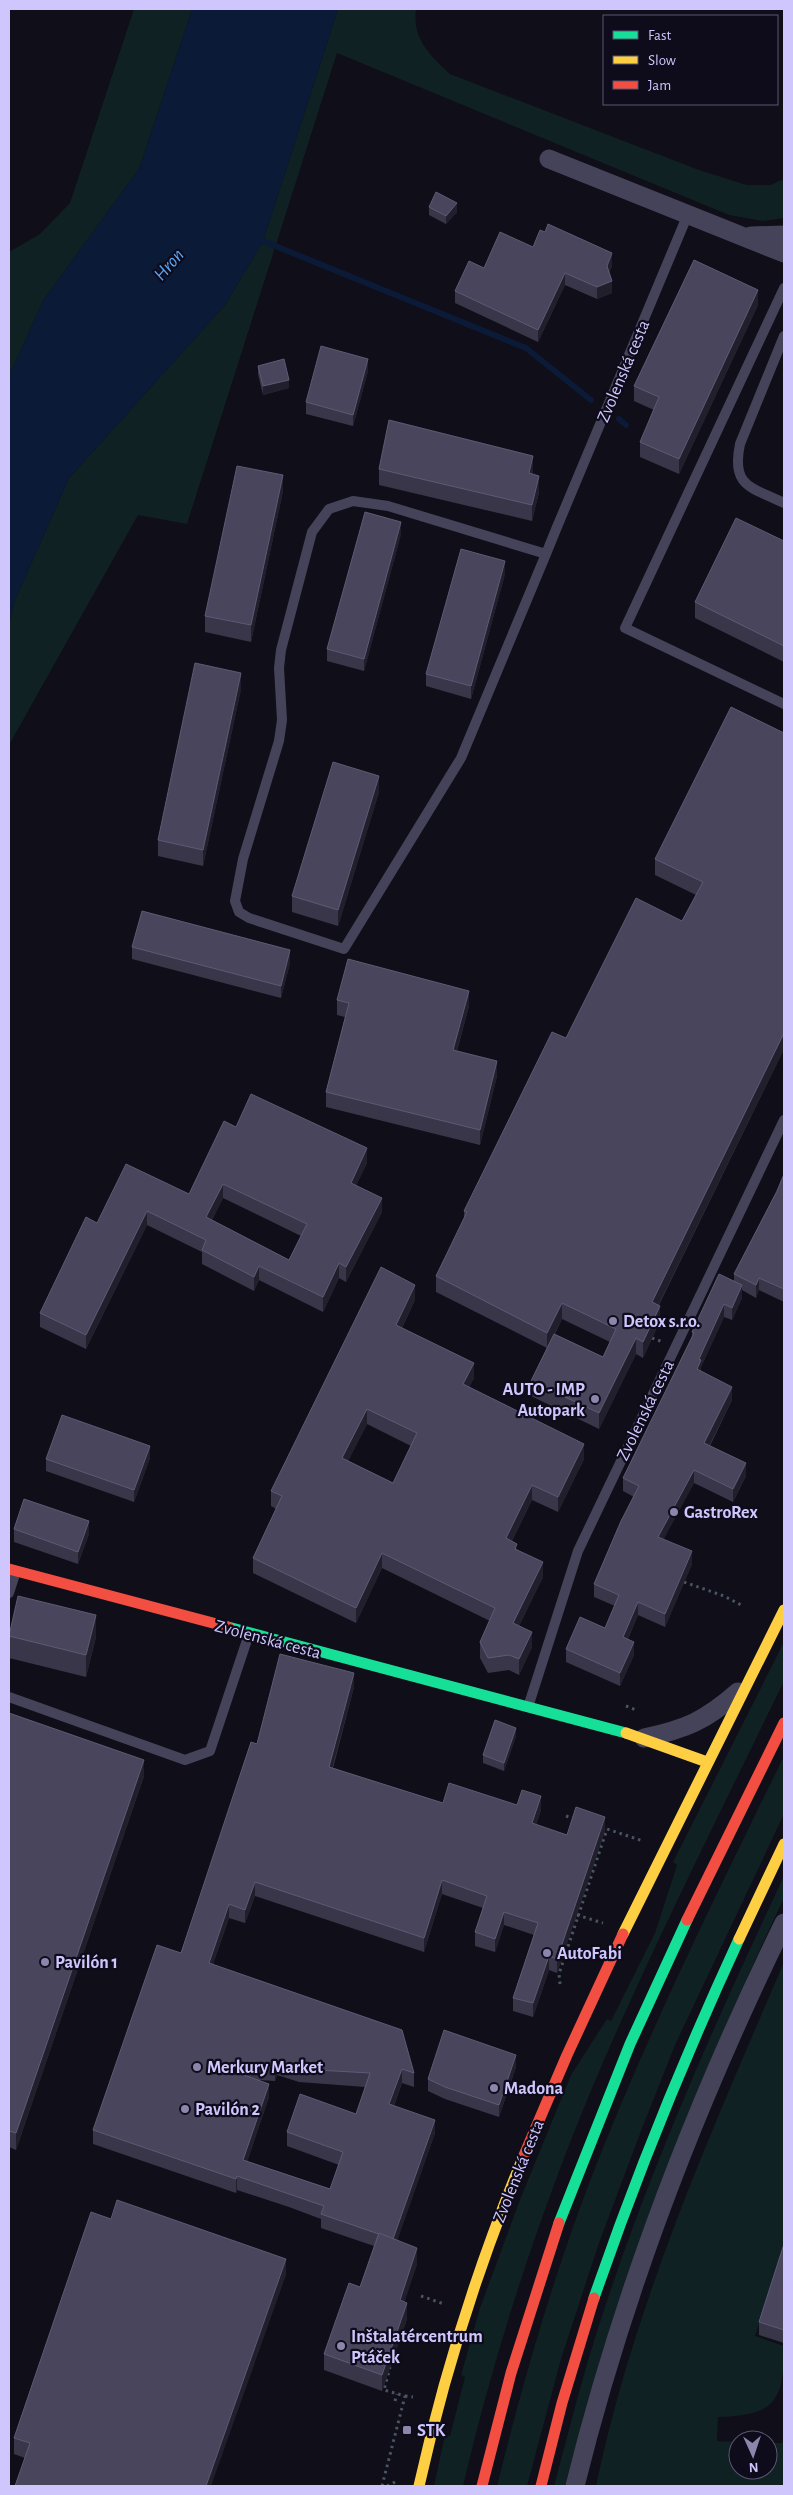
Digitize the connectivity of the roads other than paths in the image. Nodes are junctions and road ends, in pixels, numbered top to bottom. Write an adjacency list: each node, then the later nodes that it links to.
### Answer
1 (549, 159): 2 (street)
2 (688, 214): 3 (street); 9 (lane, Zvolenská cesta)
3 (732, 232): 4 (street); 5 (street)
4 (784, 234)
5 (784, 253)
6 (784, 288): 10 (lane)
7 (784, 336): 8 (lane)
8 (784, 503)
9 (546, 554): 9 (lane, Zvolenská cesta)
10 (784, 704)
11 (784, 1120): 18 (lane, Zvolenská cesta)
12 (12, 1570): 13 (lane); 15 (main road, Zvolenská cesta)
13 (9, 1593)
14 (784, 1610): 16 (main road, Zvolenská cesta)
15 (248, 1634): 17 (lane); 18 (main road, Zvolenská cesta)
16 (746, 1685): 20 (street, Zvolenská cesta); 21 (main road, Zvolenská cesta)
17 (9, 1697)
18 (528, 1708): 20 (main road, Zvolenská cesta)
19 (784, 1723): 25 (main road)
20 (644, 1738): 21 (main road, Zvolenská cesta)
21 (707, 1762): 24 (main road, Zvolenská cesta)
22 (784, 1844): 26 (main road)
23 (784, 1923): 27 (street)
24 (419, 2486)
25 (482, 2486)
26 (541, 2486)
27 (575, 2486)

